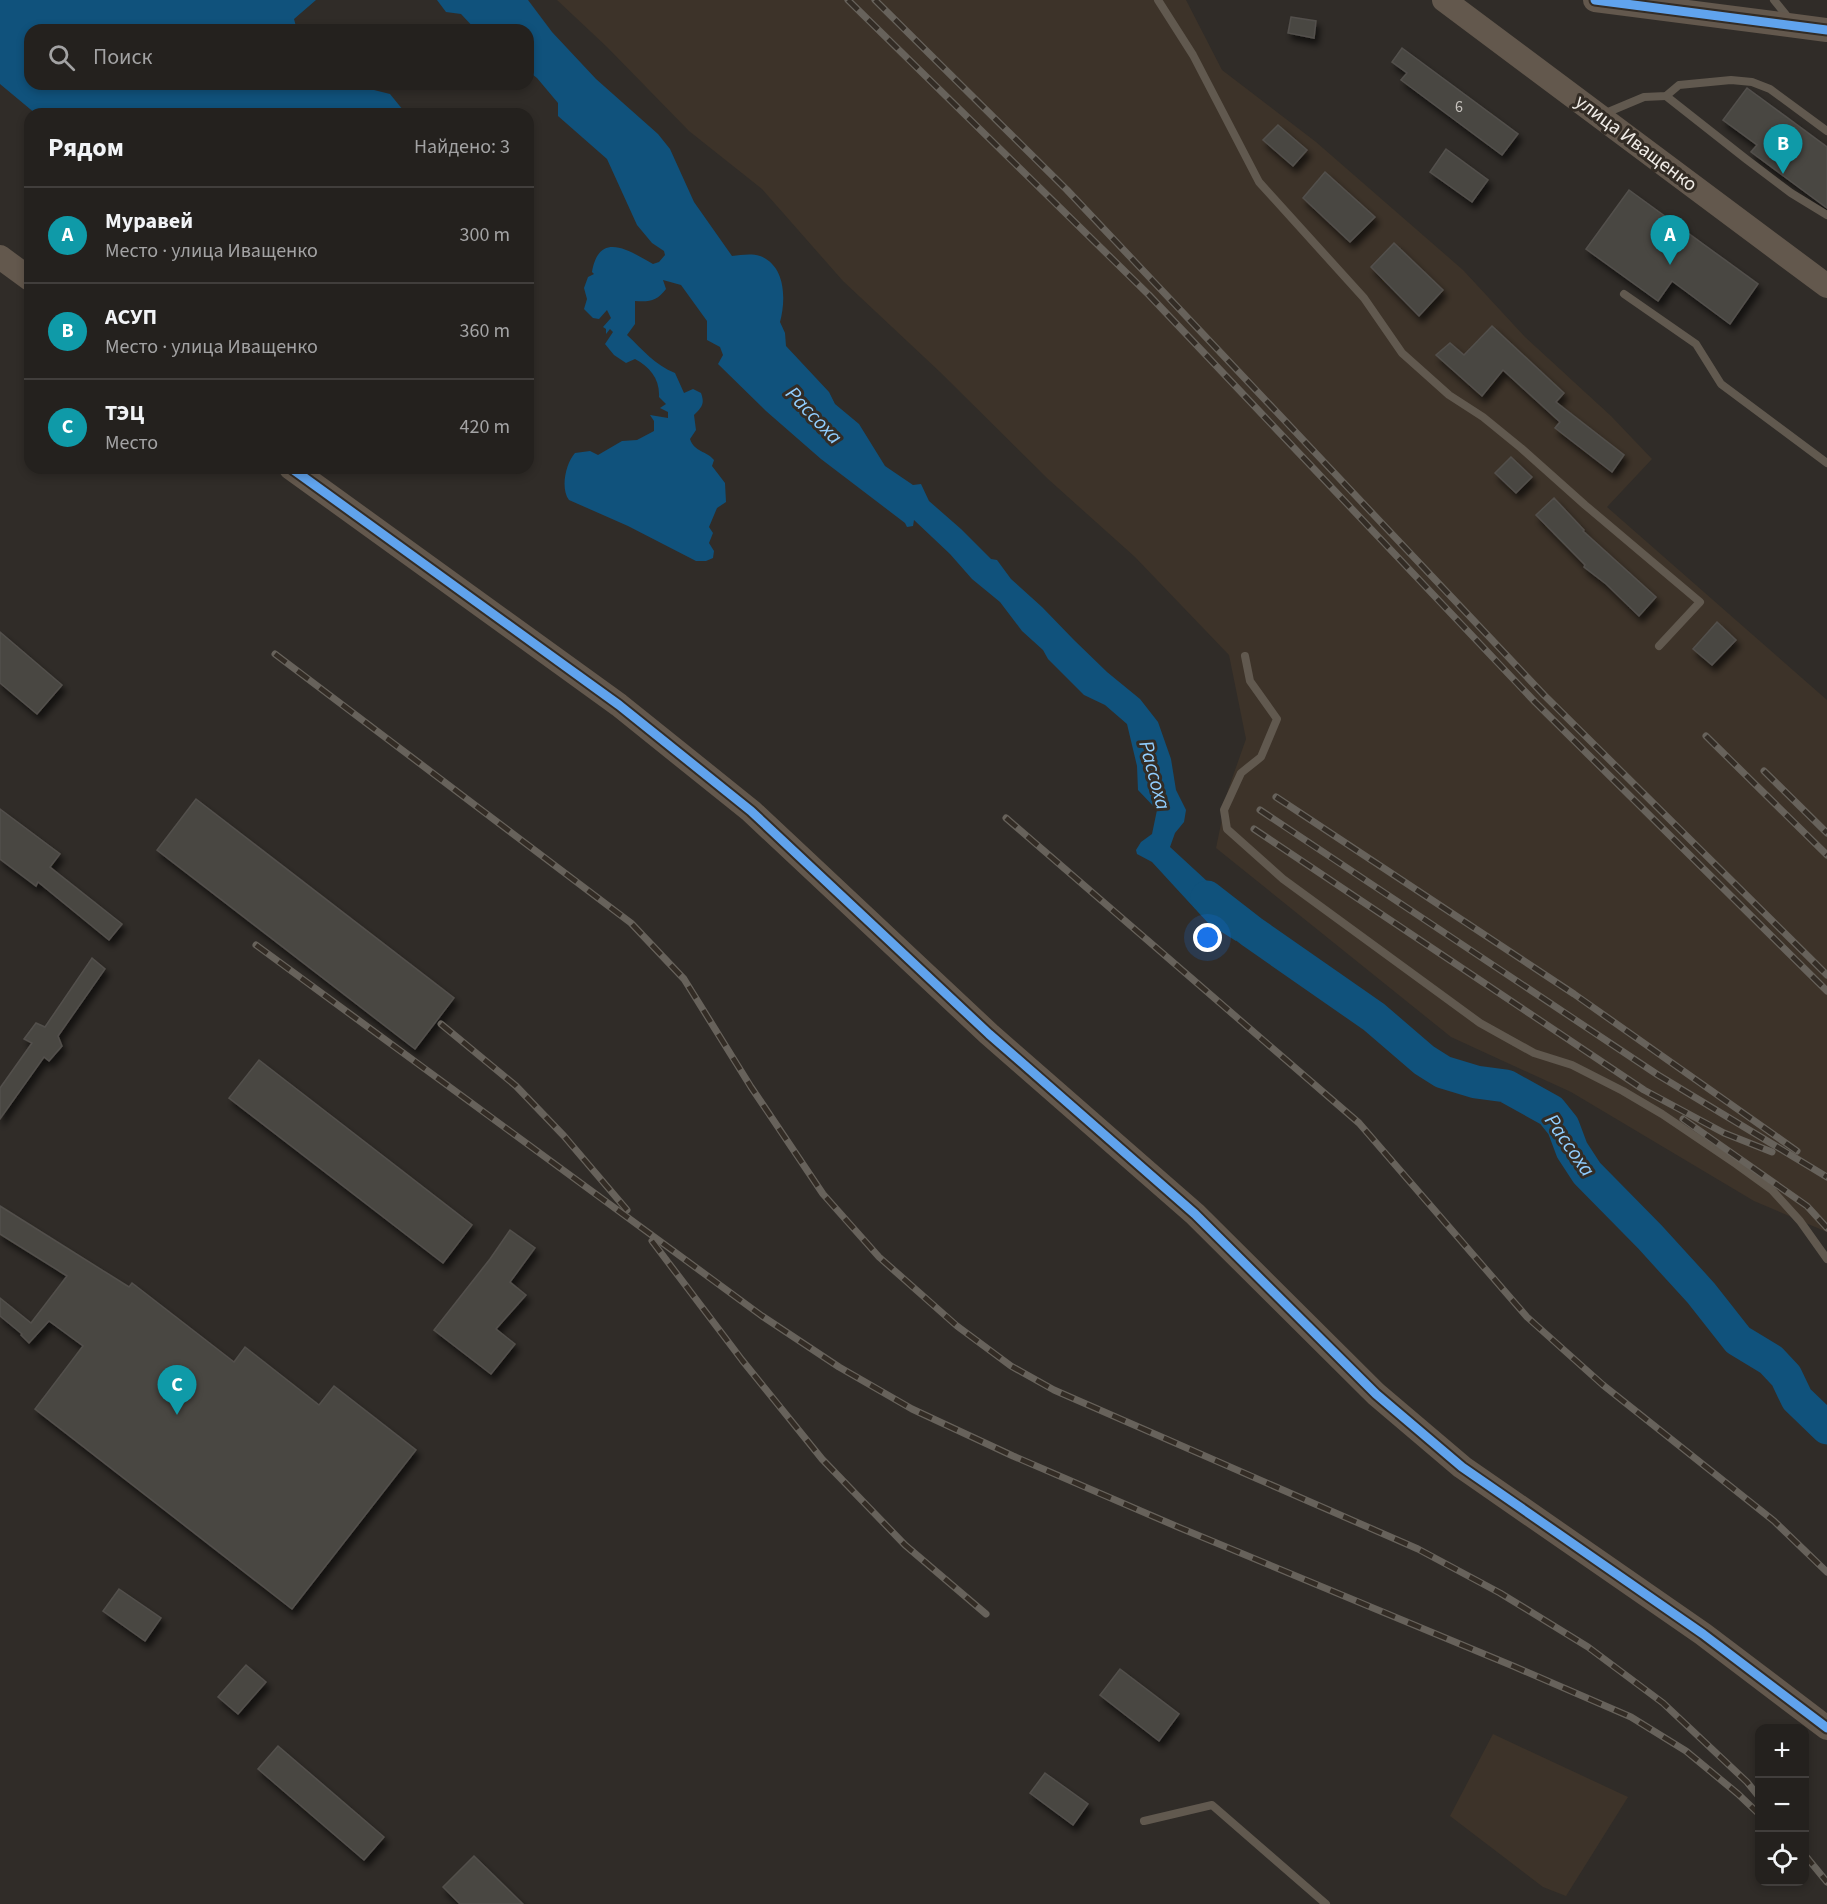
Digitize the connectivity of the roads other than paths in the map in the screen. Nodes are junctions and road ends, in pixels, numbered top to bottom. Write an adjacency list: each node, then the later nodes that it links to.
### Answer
1 (1158, 0): 17 (lane)
2 (1444, 0): 8 (street, улица Иващенко)
3 (1595, 0): 5 (street)
4 (1774, 0): 5 (lane)
5 (1794, 25): 6 (street)
6 (1827, 30)
7 (1666, 96): 8 (lane); 9 (lane); 10 (lane)
8 (1600, 115): 13 (street, улица Иващенко)
9 (1827, 131)
10 (1827, 215)
11 (0, 257): 12 (street)
12 (24, 275)
13 (1827, 286)
14 (1624, 294): 15 (lane)
15 (1827, 463)
16 (299, 474): 20 (street)
17 (1659, 646)
18 (1245, 656): 19 (lane)
19 (1827, 1258)
20 (1827, 1728)
21 (1144, 1821): 22 (lane)
22 (1326, 1904)

